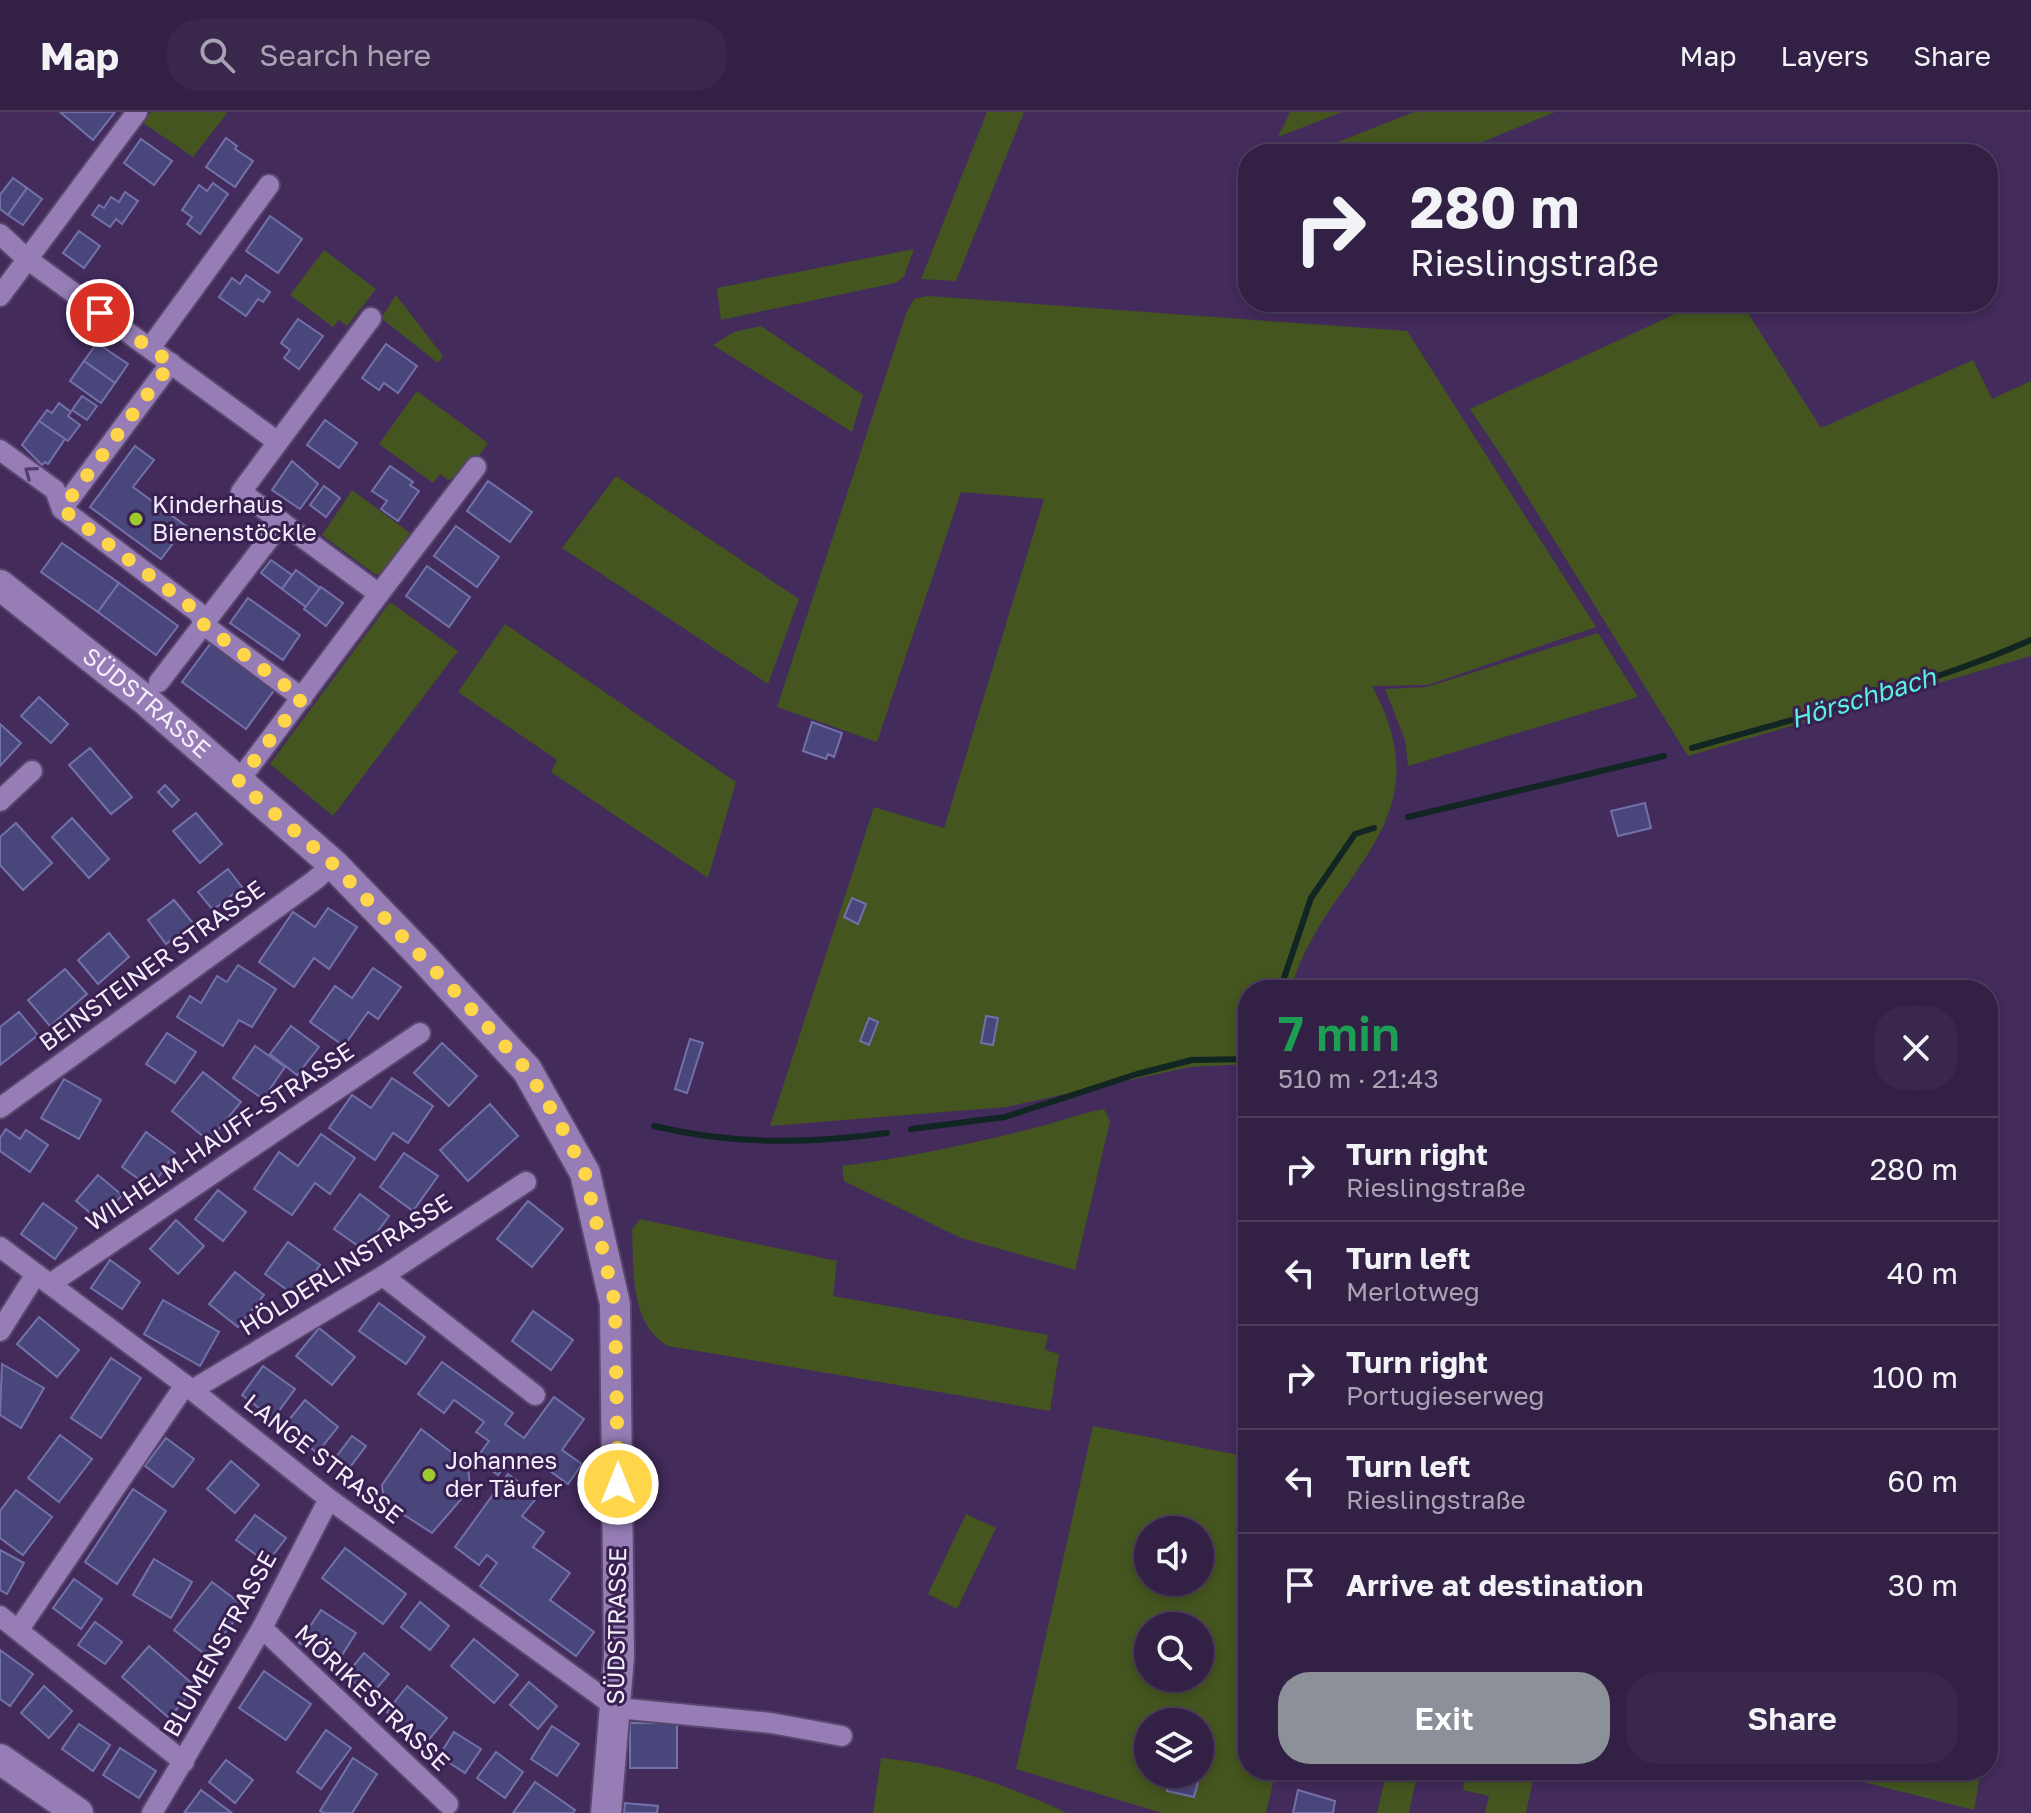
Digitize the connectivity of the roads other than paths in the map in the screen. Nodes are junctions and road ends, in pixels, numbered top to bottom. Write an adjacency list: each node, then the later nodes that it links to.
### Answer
1 (137, 112): 4 (street)
2 (269, 185): 7 (street)
3 (0, 234): 4 (street)
4 (27, 259): 5 (street); 7 (street)
5 (0, 296)
6 (371, 318): 9 (street)
7 (150, 348): 8 (street)
8 (171, 363): 9 (street); 12 (street)
9 (278, 442): 13 (street)
10 (0, 450): 12 (street, one-way to 10)
11 (476, 467): 15 (street)
12 (62, 509): 16 (street)
13 (282, 522): 15 (street); 16 (street)
14 (0, 585): 20 (street, SÜDSTRASSE)
15 (379, 594): 18 (street)
16 (204, 625): 17 (street); 18 (street)
17 (159, 682)
18 (302, 698): 20 (street)
19 (32, 771): 21 (street)
20 (238, 782): 22 (street, SÜDSTRASSE)
21 (0, 801)
22 (333, 864): 24 (street, BEINSTEINER STRASSE); 36 (street, SÜDSTRASSE)
23 (420, 1033): 28 (street, WILHELM-HAUFF-STRASSE)
24 (0, 1108)
25 (526, 1182): 27 (street, HÖLDERLINSTRASSE)
26 (0, 1247): 28 (street, LANGE STRASSE)
27 (383, 1276): 30 (street, HÖLDERLINSTRASSE); 31 (street)
28 (43, 1279): 29 (street, WILHELM-HAUFF-STRASSE); 30 (street, LANGE STRASSE)
29 (0, 1331)
30 (188, 1388): 32 (street, LANGE STRASSE); 35 (street, HÖLDERLINSTRASSE)
31 (535, 1395)
32 (329, 1499): 34 (street, BLUMENSTRASSE); 36 (street, LANGE STRASSE)
33 (0, 1616): 35 (street)
34 (262, 1628): 39 (street, BLUMENSTRASSE); 40 (street, MÖRIKESTRASSE)
35 (19, 1629): 39 (street)
36 (617, 1708): 37 (street); 43 (street, SÜDSTRASSE)
37 (842, 1736)
38 (0, 1759): 41 (street)
39 (184, 1762): 42 (street, BLUMENSTRASSE)
40 (448, 1804)
41 (78, 1813)
42 (152, 1813)
43 (606, 1813)

